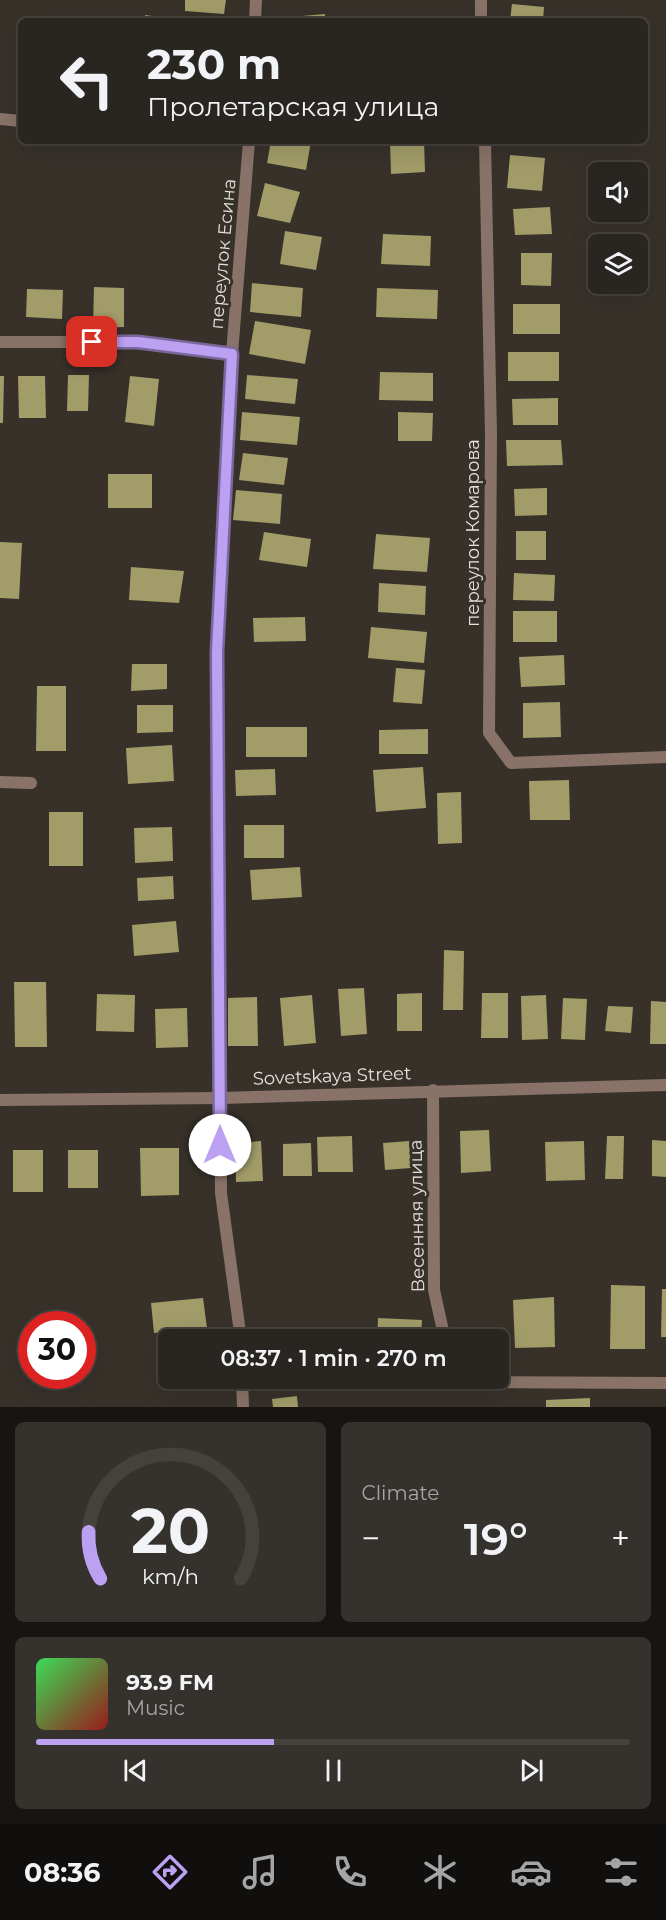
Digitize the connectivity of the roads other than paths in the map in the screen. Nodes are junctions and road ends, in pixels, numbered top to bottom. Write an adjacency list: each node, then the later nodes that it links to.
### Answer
1 (256, 0): 3 (street)
2 (481, 0): 4 (street)
3 (255, 18)
4 (481, 18)
5 (0, 118): 6 (street)
6 (18, 121)
7 (249, 144): 10 (street, переулок Есина)
8 (485, 144): 11 (street, переулок Комарова)
9 (0, 342): 10 (street)
10 (232, 354): 16 (street, переулок Есина)
11 (666, 757)
12 (0, 782): 13 (street)
13 (31, 783)
14 (666, 1085): 15 (street, Sovetskaya Street)
15 (433, 1090): 16 (street, Sovetskaya Street); 19 (street, Весенняя улица)
16 (220, 1098): 17 (street, Sovetskaya Street); 18 (street, переулок Есина)
17 (0, 1100)
18 (240, 1329)
19 (443, 1329)
20 (509, 1382): 21 (street)
21 (666, 1383)
22 (242, 1389): 23 (street)
23 (243, 1407)

